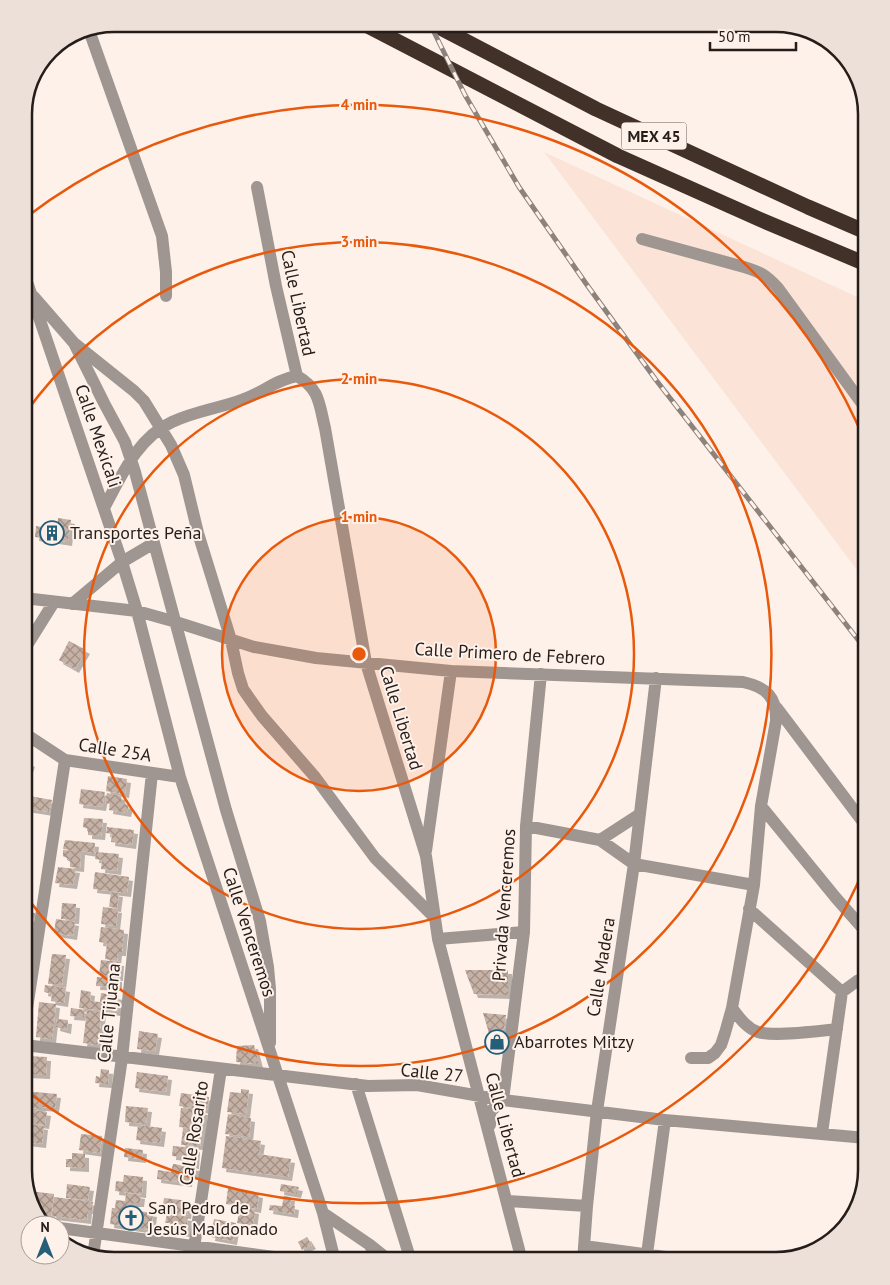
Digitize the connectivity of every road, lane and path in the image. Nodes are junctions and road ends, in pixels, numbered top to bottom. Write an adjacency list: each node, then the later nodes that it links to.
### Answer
1 (381, 32): 7 (highway, MEX 45)
2 (449, 33): 5 (highway, MEX 45)
3 (91, 36): 9 (street)
4 (257, 187): 12 (street, Calle Libertad)
5 (858, 228)
6 (642, 239): 13 (street)
7 (858, 261)
8 (33, 295): 11 (street)
9 (166, 296)
10 (33, 300): 16 (street, Calle Mexicali)
11 (74, 343): 14 (street); 15 (street)
12 (297, 376): 14 (street); 26 (street, Calle Libertad)
13 (858, 398)
14 (161, 428): 15 (street); 25 (street)
15 (131, 459): 16 (street); 17 (street)
16 (104, 508): 18 (street, Calle Mexicali)
17 (154, 543): 18 (street); 23 (street)
18 (122, 562): 21 (street); 22 (street, Calle Mexicali)
19 (33, 599): 20 (street, Calle Primero de Febrero)
20 (54, 602): 21 (street, Calle Primero de Febrero); 24 (street)
21 (72, 604): 22 (street, Calle Primero de Febrero)
22 (137, 612): 23 (street, Calle Primero de Febrero); 34 (street, Calle Venceremos)
23 (176, 622): 25 (street, Calle Primero de Febrero); 54 (street)
24 (33, 636)
25 (231, 640): 26 (street, Calle Primero de Febrero); 44 (street)
26 (366, 663): 27 (street, Calle Primero de Febrero); 40 (street, Calle Libertad)
27 (451, 671): 28 (street, Calle Primero de Febrero); 40 (street)
28 (541, 674): 29 (street, Calle Primero de Febrero); 38 (street, Privada Venceremos)
29 (656, 678): 30 (street, Calle Primero de Febrero); 36 (street, Calle Madera)
30 (777, 708): 35 (street); 37 (street)
31 (32, 739): 32 (street, Calle 25A)
32 (65, 760): 33 (street, Calle 25A); 48 (street)
33 (152, 773): 34 (street, Calle 25A); 55 (street, Calle Tijuana)
34 (180, 777): 54 (street, Calle Venceremos)
35 (761, 806): 42 (street); 45 (street)
36 (640, 814): 39 (street); 41 (street, Calle Madera)
37 (858, 815)
38 (526, 826): 39 (street); 46 (street, Privada Venceremos)
39 (600, 840): 41 (street)
40 (426, 856): 44 (street, Calle Libertad)
41 (634, 864): 42 (street); 62 (street, Calle Madera)
42 (754, 885): 43 (street)
43 (749, 909): 50 (street); 51 (street)
44 (435, 918): 47 (street, Calle Libertad)
45 (858, 923)
46 (524, 932): 47 (street); 61 (street, Privada Venceremos)
47 (438, 939): 60 (street, Calle Libertad)
48 (32, 975)
49 (858, 981): 50 (street)
50 (842, 992): 52 (street)
51 (732, 1008): 52 (street); 56 (street)
52 (837, 1029): 65 (street)
53 (32, 1046): 55 (street, Calle 27)
54 (270, 1054): 58 (street, Calle Venceremos)
55 (122, 1058): 57 (street, Calle 27); 71 (street, Calle Tijuana)
56 (691, 1058)
57 (221, 1069): 58 (street, Calle 27); 73 (street, Calle Rosarito)
58 (277, 1076): 59 (street, Calle 27); 69 (street, Calle Venceremos)
59 (356, 1084): 60 (street, Calle 27); 81 (street)
60 (480, 1096): 61 (street, Calle 27); 64 (street, Calle Libertad)
61 (503, 1100): 62 (street, Calle 27); 64 (street, Privada Venceremos)
62 (597, 1111): 63 (street, Calle 27); 68 (street, Calle Madera)
63 (665, 1120): 65 (street, Calle 27); 85 (street)
64 (490, 1132): 67 (street, Calle Libertad)
65 (822, 1133): 66 (street, Calle 27)
66 (858, 1137)
67 (507, 1201): 68 (street); 82 (street, Calle Libertad)
68 (586, 1206): 74 (street, Calle Madera)
69 (323, 1213): 72 (street); 78 (street, Calle Venceremos)
70 (70, 1229): 71 (street)
71 (96, 1232): 73 (street); 75 (street, Calle Tijuana)
72 (370, 1245): 79 (street); 80 (street)
73 (194, 1246): 76 (street, Calle Rosarito); 77 (street)
74 (584, 1246): 83 (street, Calle Madera); 84 (street)
75 (94, 1250)
76 (193, 1252)
77 (236, 1252)
78 (332, 1252)
79 (373, 1252)
80 (379, 1252)
81 (408, 1252)
82 (520, 1252)
83 (584, 1252)
84 (631, 1252)
85 (647, 1252)

